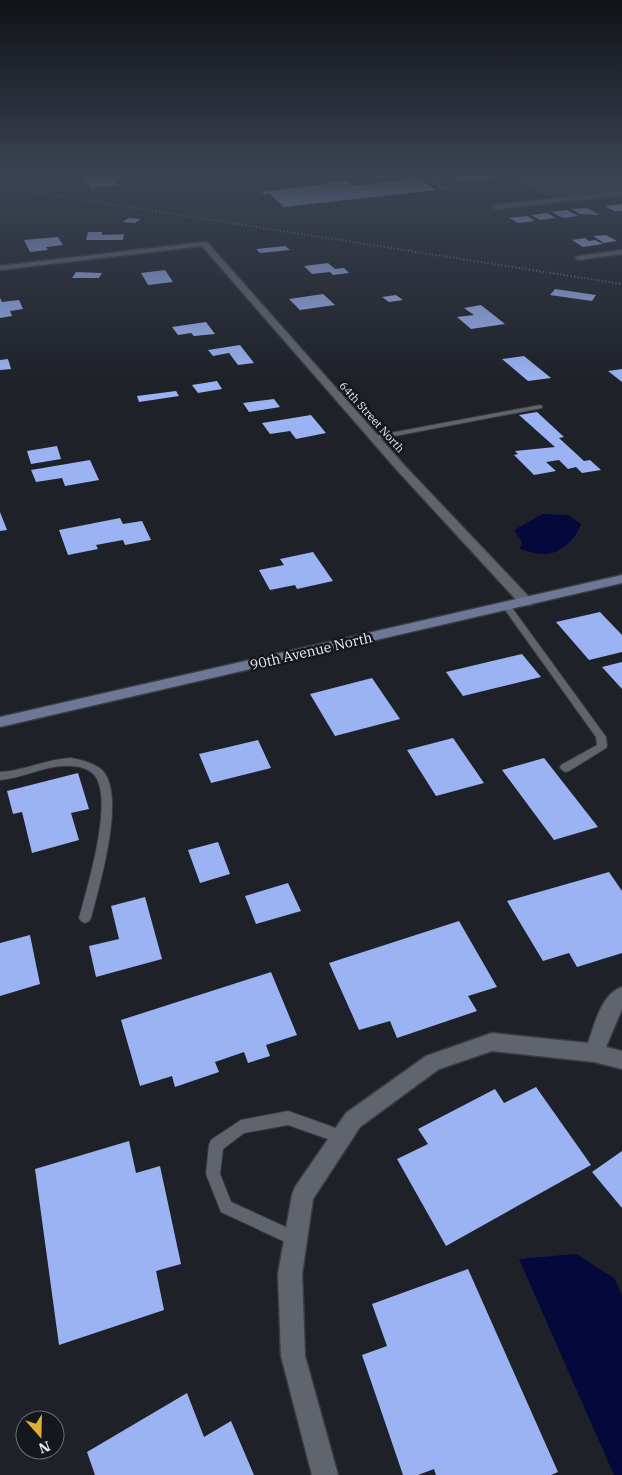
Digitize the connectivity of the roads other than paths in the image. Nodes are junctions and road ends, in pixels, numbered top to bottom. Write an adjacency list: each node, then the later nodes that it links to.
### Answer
1 (197, 245): 5 (street, 64th Street North)
2 (205, 245): 7 (street, 64th Street North)
3 (622, 252): 4 (street)
4 (579, 258)
5 (0, 268)
6 (540, 407): 7 (lane)
7 (374, 438): 9 (street, 64th Street North)
8 (622, 579): 9 (street, 90th Avenue North)
9 (526, 602): 10 (street, 90th Avenue North)
10 (507, 607): 11 (street, 90th Avenue North); 12 (lane)
11 (0, 722)
12 (565, 768)
13 (0, 776): 14 (lane)
14 (85, 918)
15 (622, 995): 16 (street)
16 (594, 1052): 17 (street); 18 (street)
17 (622, 1060)
18 (342, 1137): 19 (street); 19 (lane)
19 (296, 1239): 20 (street)
20 (325, 1475)

